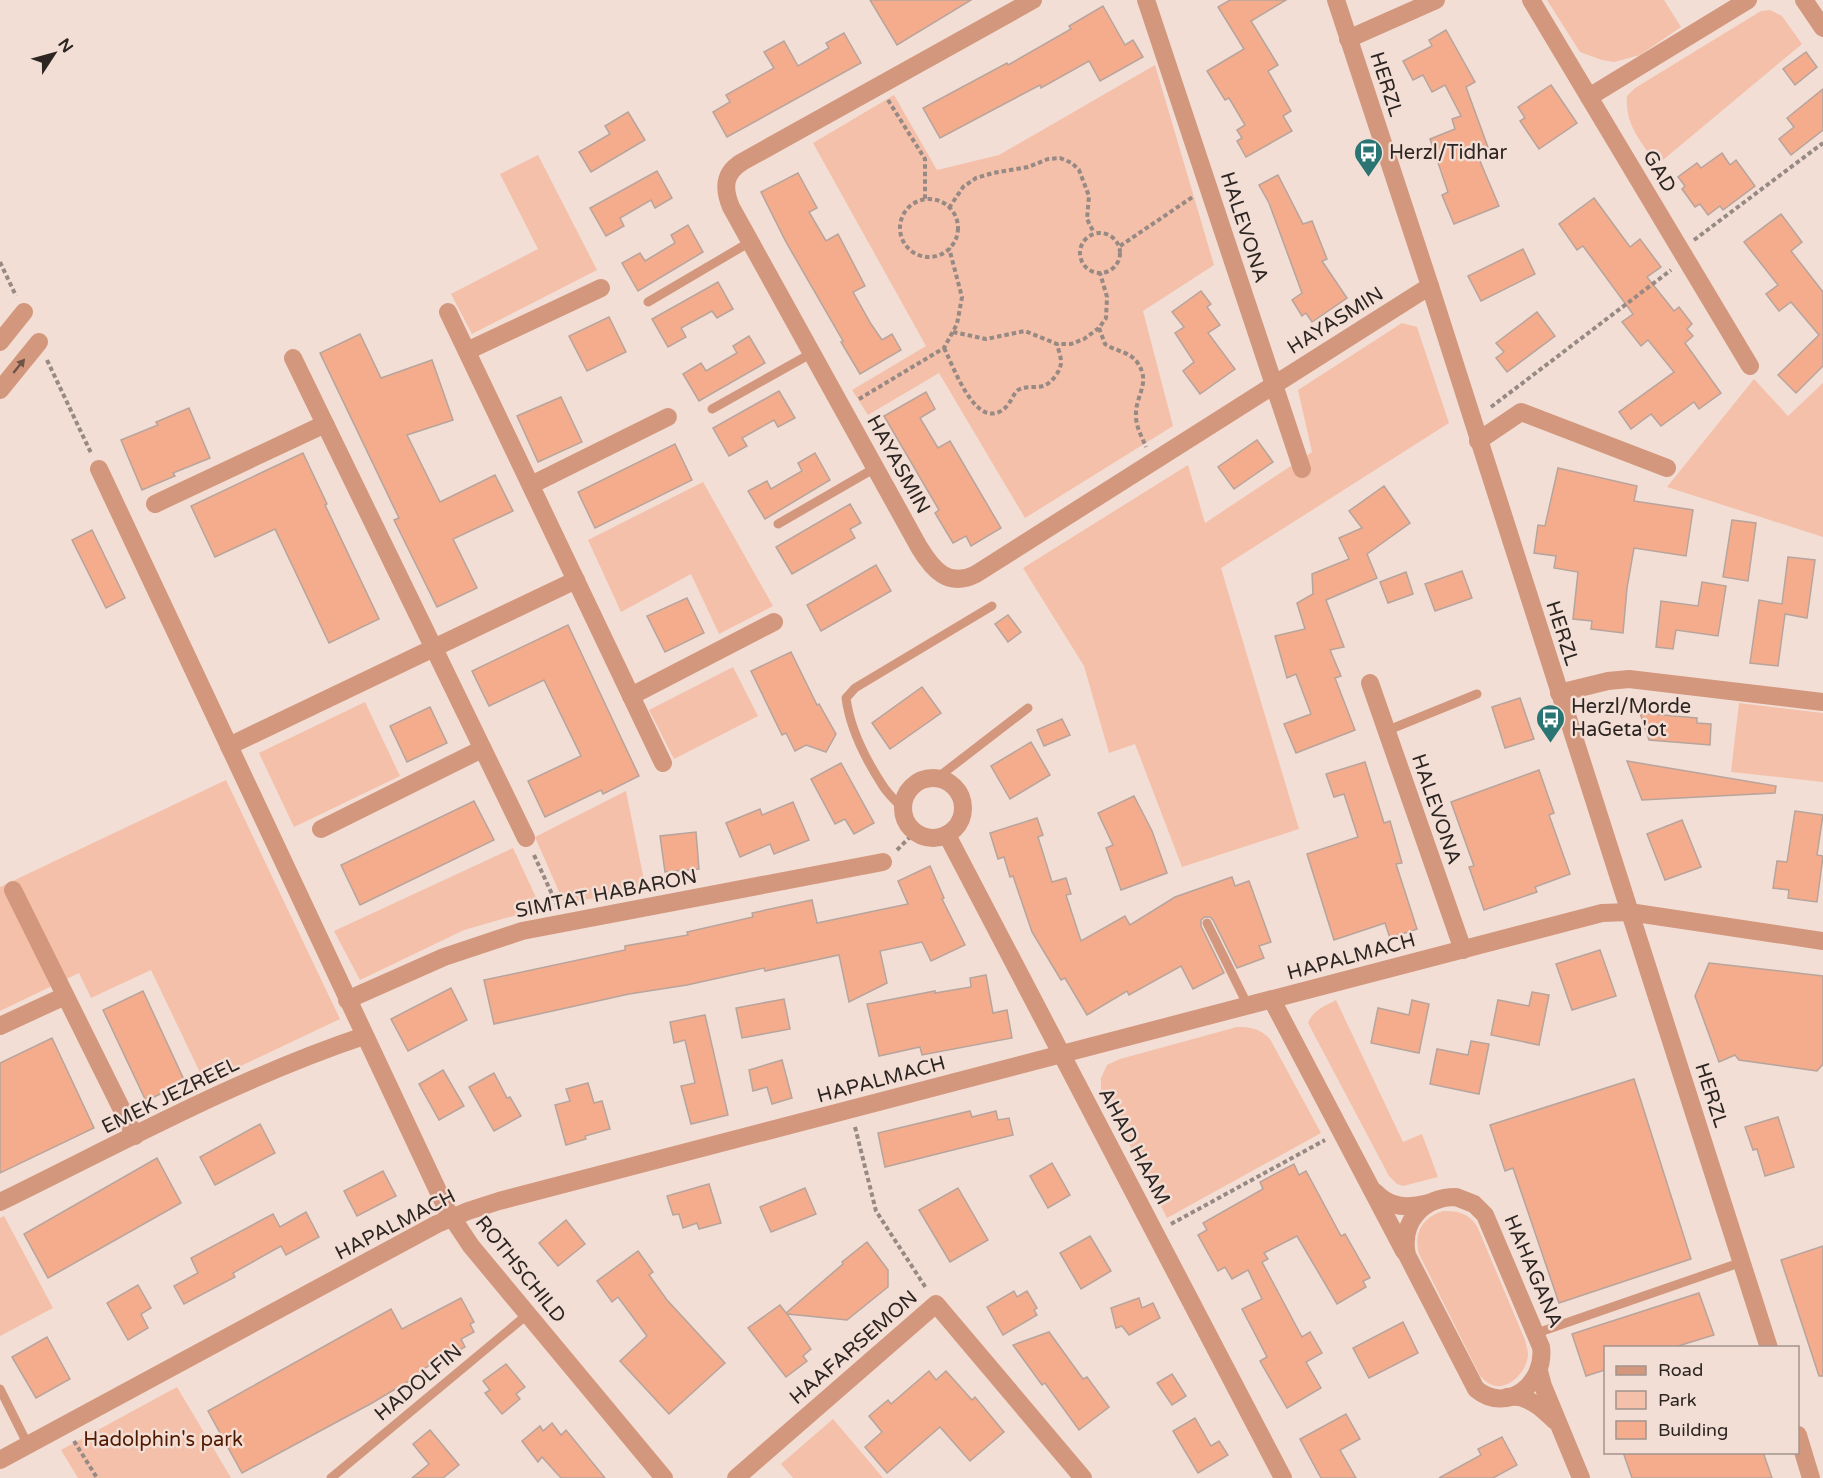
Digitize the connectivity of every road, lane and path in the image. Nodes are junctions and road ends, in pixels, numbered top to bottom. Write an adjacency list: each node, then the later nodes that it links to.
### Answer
1 (1033, 0): 10 (street, HAYASMIN)
2 (1146, 0): 13 (street, HALEVONA)
3 (1336, 0): 9 (street, HERZL)
4 (1436, 0): 9 (street)
5 (1531, 0): 11 (street, GAD)
6 (1748, 0): 11 (street)
7 (1804, 0): 8 (street)
8 (1823, 28)
9 (1348, 39): 23 (street, HERZL)
10 (879, 86): 14 (path); 17 (street, HAYASMIN)
11 (1589, 97): 20 (street, GAD)
12 (1823, 143): 20 (path)
13 (1208, 187): 18 (path); 38 (street, HALEVONA)
14 (925, 200): 15 (path); 19 (path)
15 (949, 208): 16 (path); 19 (path)
16 (1094, 233): 18 (path); 22 (path)
17 (750, 242): 25 (lane); 35 (street, HAYASMIN)
18 (1120, 246): 22 (path)
19 (949, 248): 29 (path)
20 (1683, 254): 37 (street, GAD); 43 (path)
21 (0, 262): 26 (path)
22 (1100, 273): 28 (path)
23 (1430, 286): 38 (street, HAYASMIN); 43 (street, HERZL)
24 (601, 288): 34 (street)
25 (648, 302)
26 (24, 312): 30 (street)
27 (448, 312): 34 (street)
28 (1099, 328): 32 (path); 46 (path)
29 (953, 332): 32 (path); 33 (path)
30 (0, 342)
31 (39, 342): 39 (street, one-way to 31); 49 (path)
32 (1057, 344): 33 (path)
33 (944, 348): 40 (path)
34 (467, 351): 51 (street)
35 (812, 353): 40 (street, HAYASMIN); 41 (lane)
36 (293, 358): 44 (street)
37 (1750, 366)
38 (1274, 385): 46 (street, HAYASMIN); 50 (street, HALEVONA)
39 (0, 390)
40 (843, 408): 47 (street, HAYASMIN)
41 (712, 409)
42 (668, 417): 51 (street)
43 (1472, 421): 45 (street, HERZL)
44 (325, 424): 52 (street); 57 (street)
45 (1478, 441): 48 (street); 59 (street, HERZL)
46 (1153, 462): 47 (street, HAYASMIN)
47 (876, 468): 53 (lane)
48 (1667, 468)
49 (99, 469): 65 (street, ROTHSCHILD)
50 (1302, 469)
51 (531, 485): 54 (street)
52 (155, 504)
53 (778, 524)
54 (576, 580): 57 (street); 61 (street)
55 (992, 606): 69 (lane)
56 (774, 622): 61 (street)
57 (434, 648): 65 (street); 66 (street)
58 (1370, 683): 64 (street, HALEVONA)
59 (1559, 693): 62 (street); 76 (street, HERZL)
60 (1477, 694): 64 (lane)
61 (631, 696): 67 (street)
62 (1823, 702)
63 (1028, 708): 68 (lane)
64 (1386, 731): 80 (street, HALEVONA)
65 (229, 746): 82 (street, ROTHSCHILD)
66 (482, 749): 70 (street); 73 (street)
67 (663, 763)
68 (937, 778): 69 (street); 72 (street)
69 (902, 808): 71 (street)
70 (321, 829)
71 (915, 832): 72 (street); 74 (path)
72 (946, 835): 87 (street, AHAD HAAM)
73 (526, 838): 77 (path)
74 (883, 862): 77 (street, SIMTAT HABARON)
75 (13, 890): 81 (street)
76 (1629, 912): 79 (street, HAPALMACH); 80 (street, HAPALMACH); 97 (street, HERZL)
77 (565, 922): 82 (street, SIMTAT HABARON)
78 (1207, 923): 84 (lane)
79 (1823, 941)
80 (1463, 950): 83 (street, HAPALMACH)
81 (65, 996): 85 (street); 90 (street)
82 (347, 1000): 86 (street, ROTHSCHILD)
83 (1272, 1000): 84 (street, HAPALMACH); 89 (street, HAHAGANA)
84 (1248, 1006): 87 (street, HAPALMACH)
85 (0, 1026)
86 (364, 1036): 90 (street, EMEK JEZREEL); 94 (street, ROTHSCHILD)
87 (1062, 1055): 88 (street, HAPALMACH); 95 (street, AHAD HAAM)
88 (851, 1110): 94 (street, HAPALMACH); 98 (path)
89 (1341, 1131): 91 (street, HAHAGANA); 95 (path)
90 (135, 1136): 92 (street, EMEK JEZREEL)
91 (1372, 1188): 93 (street, HAHAGANA); 96 (street, HAHAGANA)
92 (0, 1202)
93 (1430, 1203): 96 (street, HAHAGANA); 100 (street, HAHAGANA)
94 (452, 1218): 99 (street, ROTHSCHILD); 106 (street, HAPALMACH)
95 (1155, 1233): 115 (street, AHAD HAAM)
96 (1410, 1262): 104 (street, HAHAGANA)
97 (1742, 1262): 100 (lane); 101 (street, HERZL)
98 (936, 1304): 113 (street, HAAFARSEMON); 114 (street, HAAFARSEMON)
99 (528, 1314): 111 (lane, HADOLFIN); 112 (street, ROTHSCHILD)
100 (1537, 1333): 102 (street, HAHAGANA)
101 (1769, 1346)
102 (1539, 1371): 104 (street); 105 (street, HAHAGANA)
103 (0, 1389): 108 (lane)
104 (1505, 1398): 105 (street, HAHAGANA)
105 (1558, 1423): 116 (street, HAHAGANA)
106 (64, 1425): 108 (street, HAPALMACH); 110 (path)
107 (1799, 1441): 117 (street)
108 (28, 1445): 109 (street, HAPALMACH)
109 (0, 1460)
110 (98, 1478)
111 (331, 1478)
112 (664, 1478)
113 (736, 1478)
114 (1083, 1478)
115 (1283, 1478)
116 (1581, 1478)
117 (1811, 1478)

